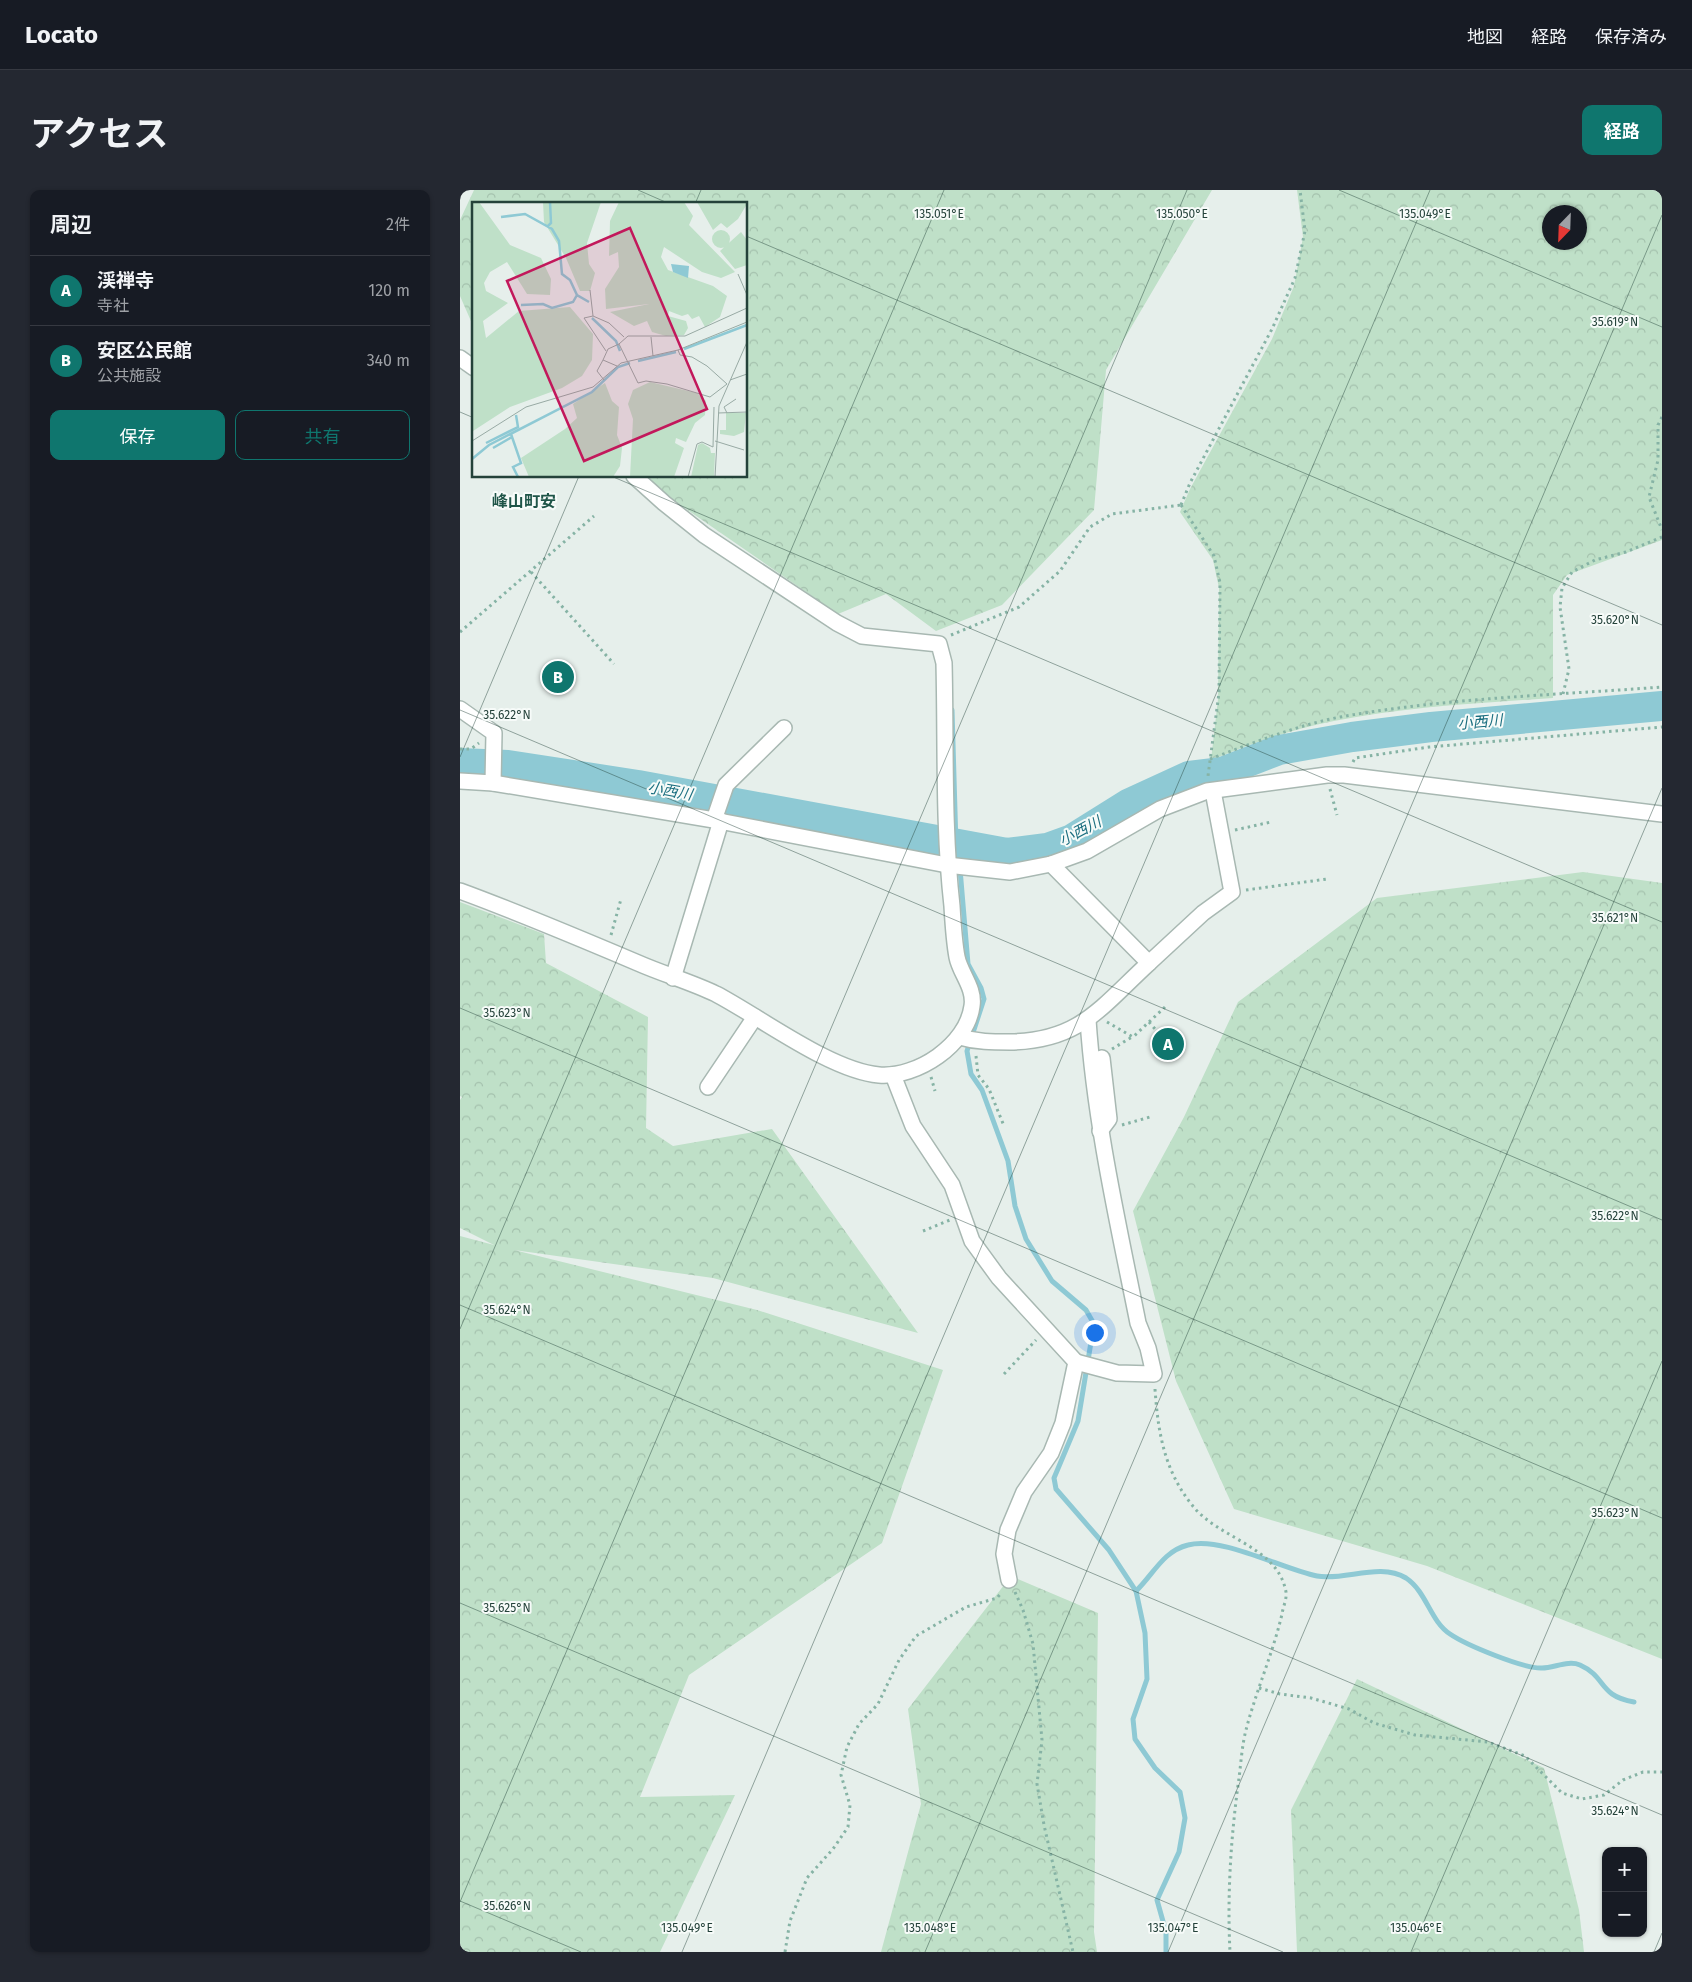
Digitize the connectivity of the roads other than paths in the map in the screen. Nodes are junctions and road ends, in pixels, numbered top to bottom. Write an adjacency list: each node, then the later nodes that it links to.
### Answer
1 (460, 358): 2 (street)
2 (472, 367)
3 (636, 478): 12 (street)
4 (460, 709): 7 (street)
5 (784, 728): 10 (street)
6 (460, 781): 7 (street)
7 (493, 783): 10 (street)
8 (1210, 791): 9 (street); 11 (street); 14 (street)
9 (1662, 814)
10 (718, 820): 12 (street); 15 (street)
11 (1051, 864): 12 (street); 14 (street)
12 (947, 865): 18 (street)
13 (460, 891): 15 (street)
14 (1149, 963): 17 (street)
15 (673, 978): 16 (street)
16 (755, 1017): 20 (street); 21 (street)
17 (1088, 1020): 18 (street); 22 (street)
18 (960, 1037): 20 (street)
19 (1102, 1058): 22 (street)
20 (893, 1075): 23 (street)
21 (708, 1087)
22 (1100, 1131): 23 (street)
23 (1076, 1362): 24 (street)
24 (1009, 1580)

